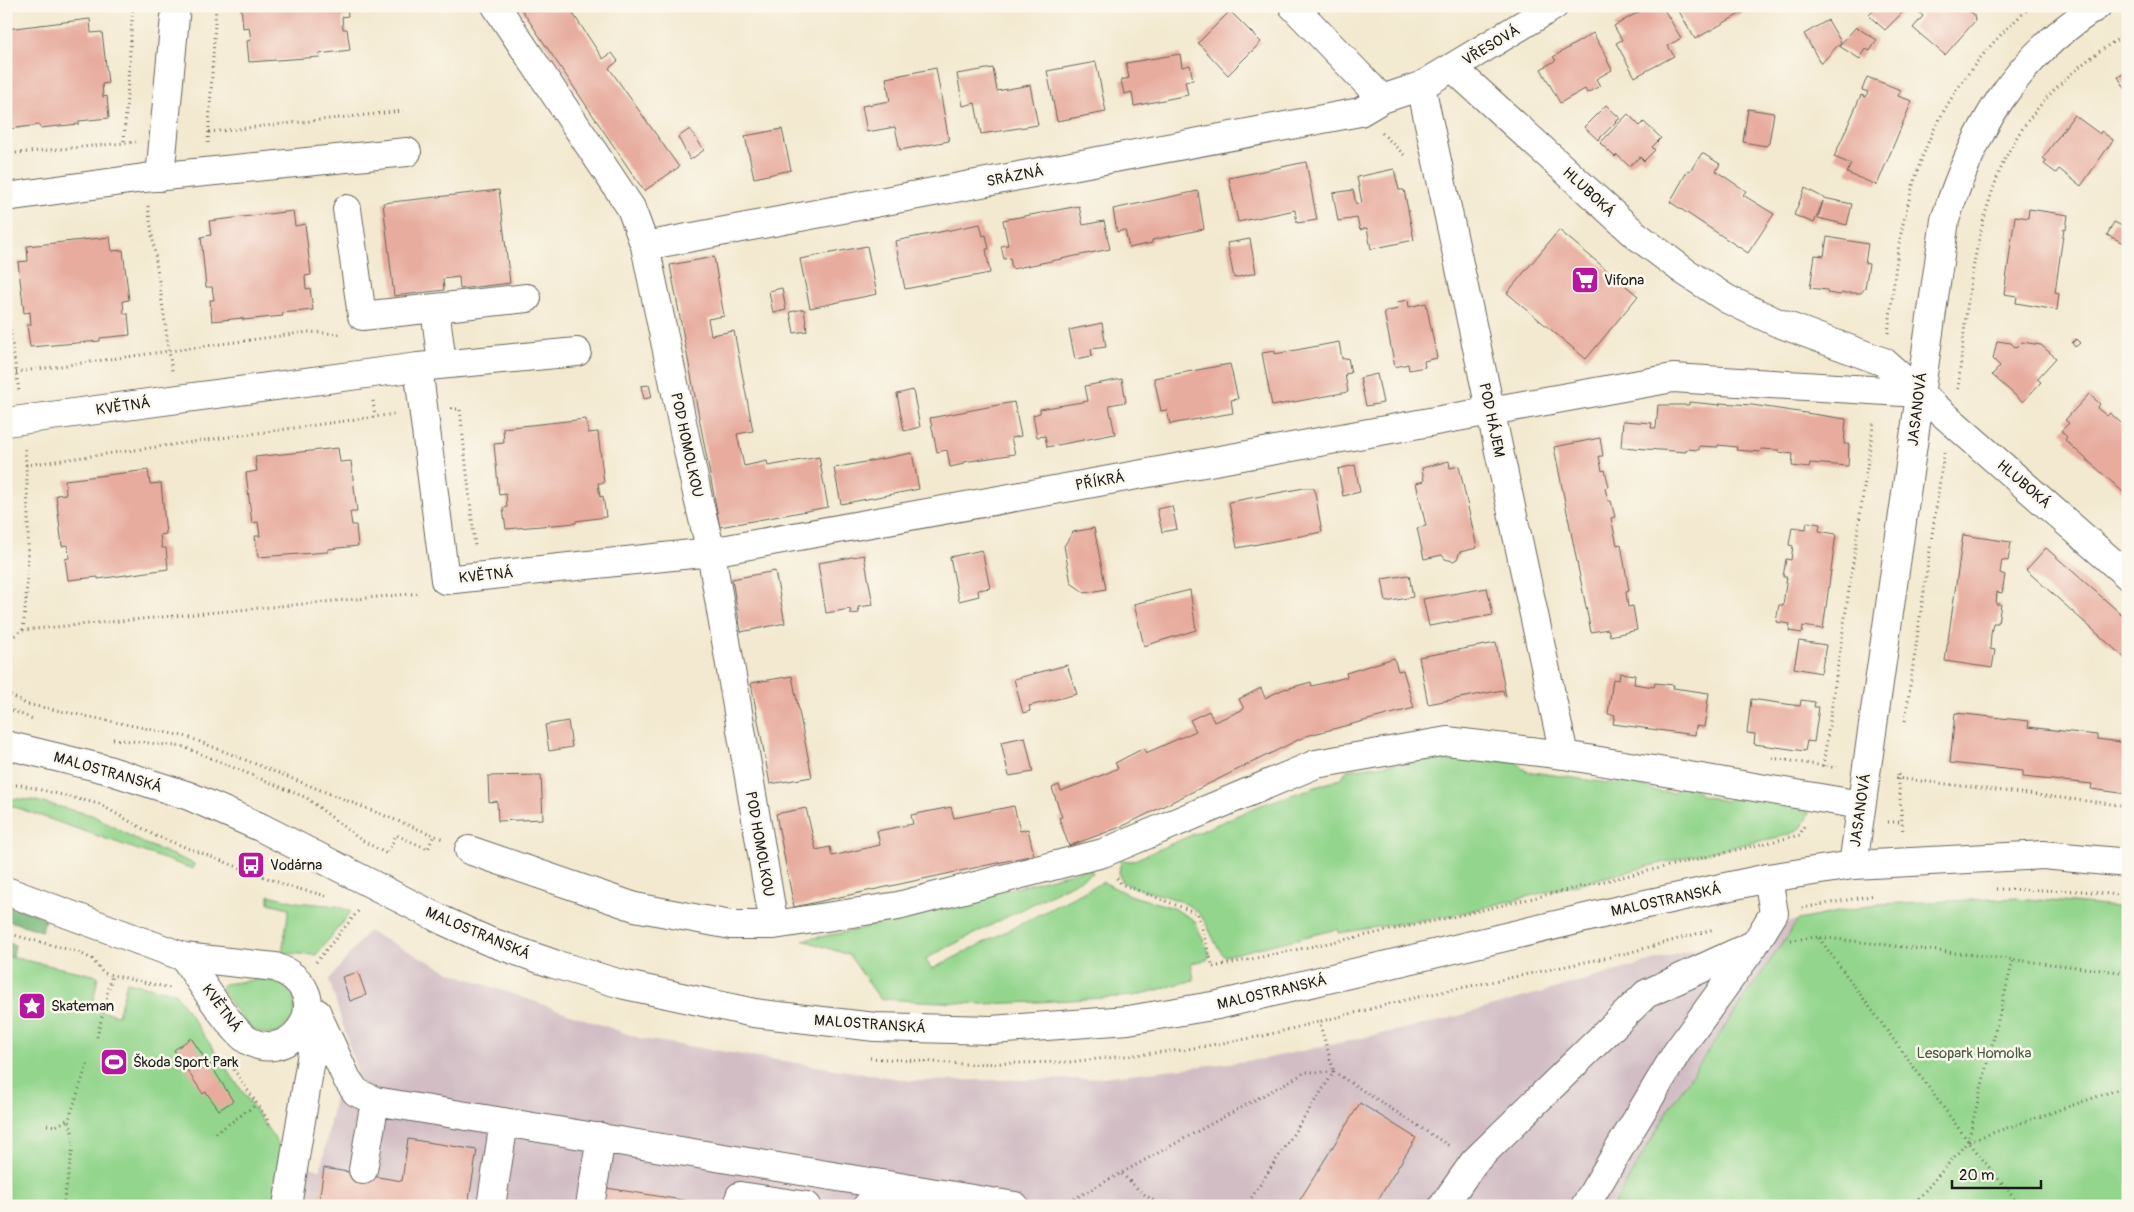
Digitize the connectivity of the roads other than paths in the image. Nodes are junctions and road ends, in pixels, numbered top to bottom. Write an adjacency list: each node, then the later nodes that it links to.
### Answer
1 (176, 6): 10 (street)
2 (496, 6): 13 (street, POD HOMOLKOU)
3 (1293, 6): 8 (street)
4 (1554, 6): 6 (street, VŘESOVÁ)
5 (2096, 6): 18 (street, JASANOVÁ)
6 (1453, 68): 7 (street); 18 (street, HLUBOKÁ)
7 (1421, 86): 8 (street); 19 (street, POD HÁJEM)
8 (1382, 99): 13 (street, SRÁZNÁ)
9 (407, 152): 10 (street)
10 (152, 177): 11 (street)
11 (6, 197)
12 (347, 209): 15 (street)
13 (645, 246): 21 (street, POD HOMOLKOU)
14 (527, 298): 15 (street)
15 (436, 308): 17 (street)
16 (577, 352): 17 (street, KVĚTNÁ)
17 (430, 366): 20 (street, KVĚTNÁ); 21 (street, KVĚTNÁ)
18 (1919, 393): 19 (street); 22 (street, HLUBOKÁ); 25 (street, JASANOVÁ)
19 (1489, 410): 21 (street, PŘÍKRÁ); 24 (street, POD HÁJEM)
20 (14, 421)
21 (711, 552): 31 (street, POD HOMOLKOU)
22 (2128, 576)
23 (6, 745): 29 (street, MALOSTRANSKÁ)
24 (1564, 755): 25 (street); 31 (street)
25 (1861, 805): 28 (street, JASANOVÁ)
26 (469, 850): 31 (street)
27 (2128, 863): 28 (street, MALOSTRANSKÁ)
28 (1853, 865): 29 (street, MALOSTRANSKÁ)
29 (1768, 878): 32 (street)
30 (6, 891): 33 (street, KVĚTNÁ)
31 (774, 925)
32 (1755, 944): 47 (street); 48 (street)
33 (184, 957): 34 (street, KVĚTNÁ); 34 (street, KVĚTNÁ)
34 (308, 997): 35 (street); 40 (street)
35 (375, 1100): 36 (street); 38 (street)
36 (504, 1122): 37 (street); 41 (street)
37 (601, 1138): 39 (street); 42 (street)
38 (363, 1170)
39 (937, 1192): 45 (street); 46 (street)
40 (287, 1206)
41 (491, 1206)
42 (590, 1206)
43 (739, 1206): 44 (street)
44 (807, 1206)
45 (867, 1206)
46 (1015, 1206)
47 (1443, 1206)
48 (1585, 1206)

